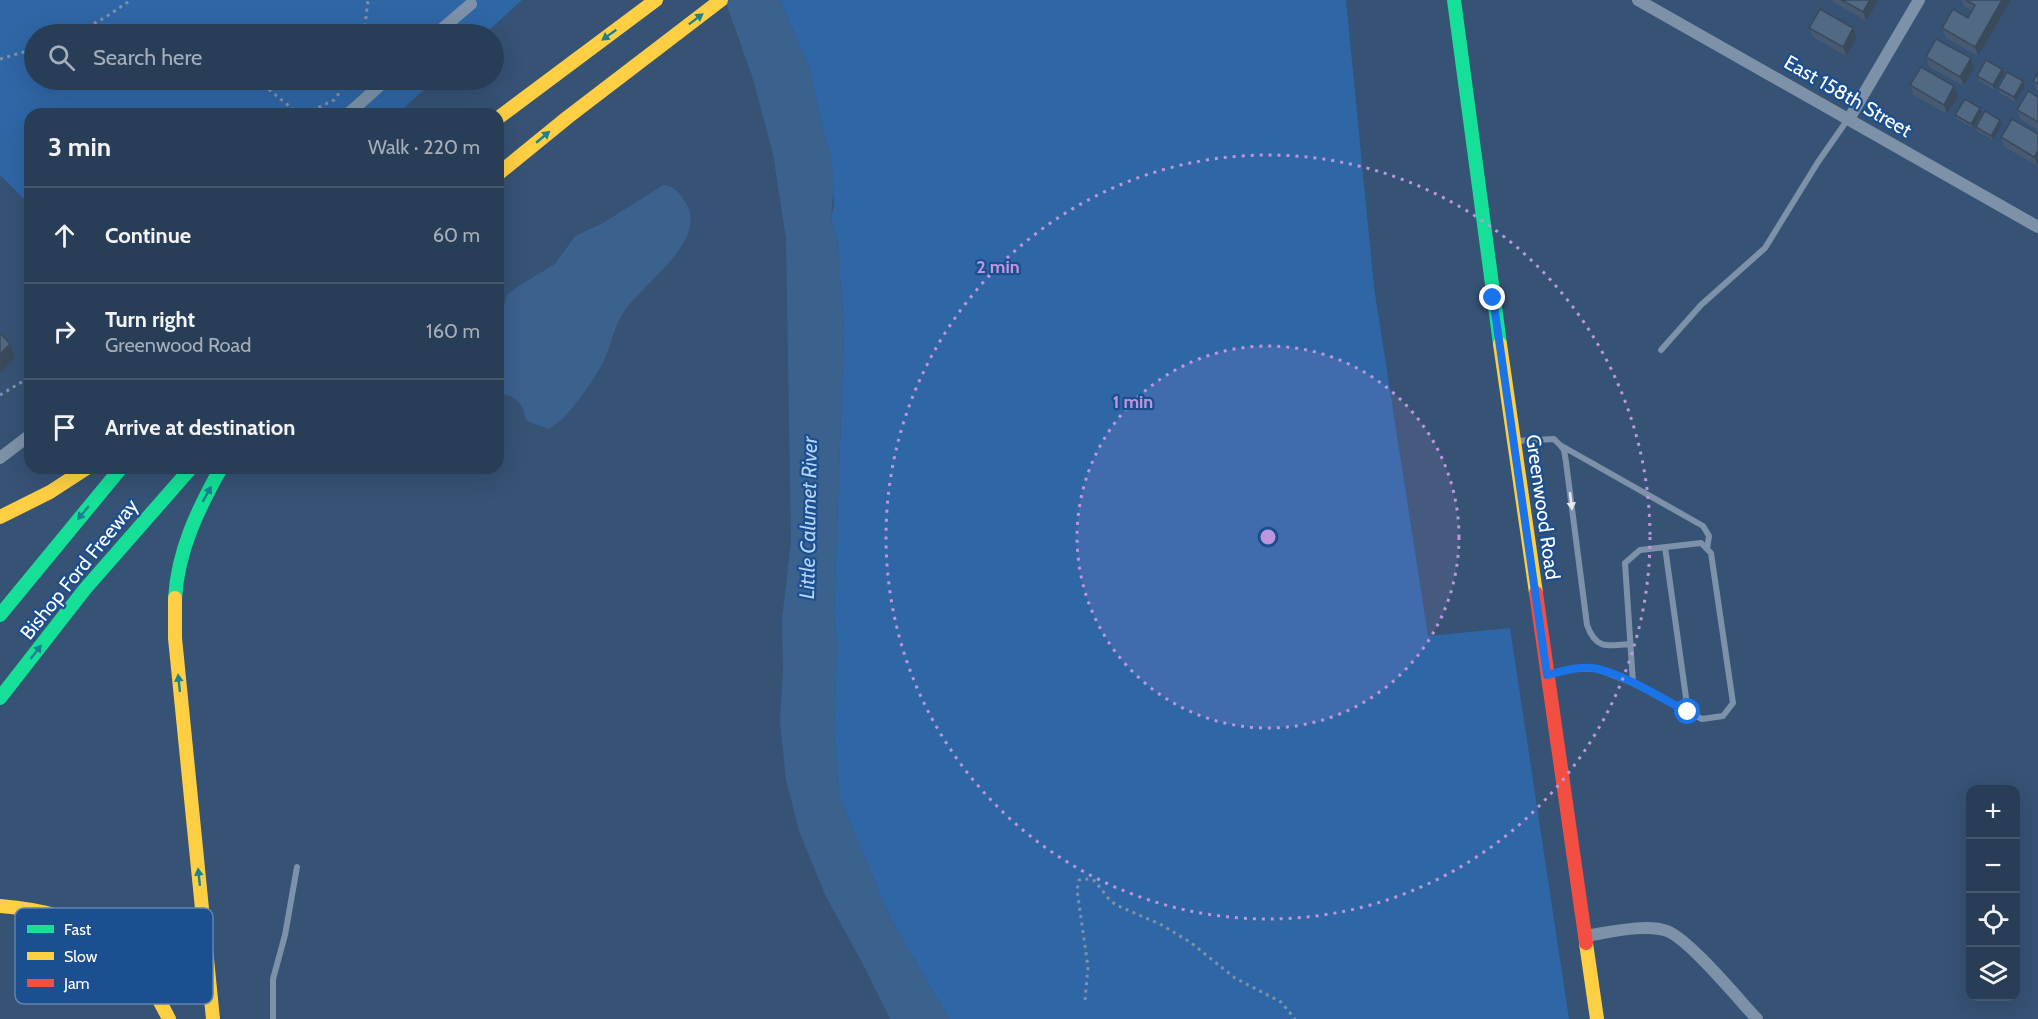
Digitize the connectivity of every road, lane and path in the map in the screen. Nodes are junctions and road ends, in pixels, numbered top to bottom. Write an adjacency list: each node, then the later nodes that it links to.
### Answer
1 (131, 0): 9 (path)
2 (368, 0): 10 (path)
3 (656, 0): 20 (main road, one-way to 20)
4 (721, 0): 22 (main road, one-way to 4)
5 (1455, 0): 28 (main road, Greenwood Road)
6 (1638, 0): 21 (street, East 158th Street)
7 (1919, 0): 21 (street)
8 (471, 4): 11 (street)
9 (93, 24)
10 (365, 24)
11 (448, 24)
12 (24, 52): 13 (path)
13 (0, 59)
14 (269, 90): 17 (path)
15 (342, 90): 18 (path)
16 (375, 90): 19 (street)
17 (292, 108)
18 (317, 108)
19 (355, 108)
20 (504, 114)
21 (1849, 118): 23 (street, East 158th Street); 24 (lane)
22 (504, 169)
23 (2038, 227)
24 (1661, 350)
25 (24, 381): 26 (path)
26 (0, 395)
27 (24, 440): 30 (street)
28 (1514, 441): 29 (lane); 40 (main road, Greenwood Road)
29 (1560, 445): 37 (lane); 39 (lane, one-way to 39)
30 (0, 458)
31 (78, 474): 35 (main road)
32 (116, 474): 38 (main road, Bishop Ford Freeway, one-way to 38)
33 (186, 474): 42 (main road, Bishop Ford Freeway, one-way to 33)
34 (218, 474): 47 (main road, one-way to 34)
35 (0, 517)
36 (1665, 547): 37 (lane); 39 (lane); 43 (lane)
37 (1707, 549): 43 (lane)
38 (0, 615)
39 (1630, 644): 41 (lane)
40 (1547, 675): 41 (lane); 48 (main road, Greenwood Road)
41 (1634, 683): 43 (lane)
42 (0, 698)
43 (1688, 712)
44 (297, 867): 54 (lane)
45 (0, 906): 46 (main road)
46 (31, 908)
47 (202, 908)
48 (1584, 936): 56 (main road, Greenwood Road); 57 (street)
49 (1085, 1000): 55 (path)
50 (162, 1004): 52 (main road)
51 (212, 1004): 53 (main road, one-way to 51)
52 (169, 1019)
53 (213, 1019)
54 (273, 1019)
55 (1295, 1019)
56 (1597, 1019)
57 (1757, 1019)

